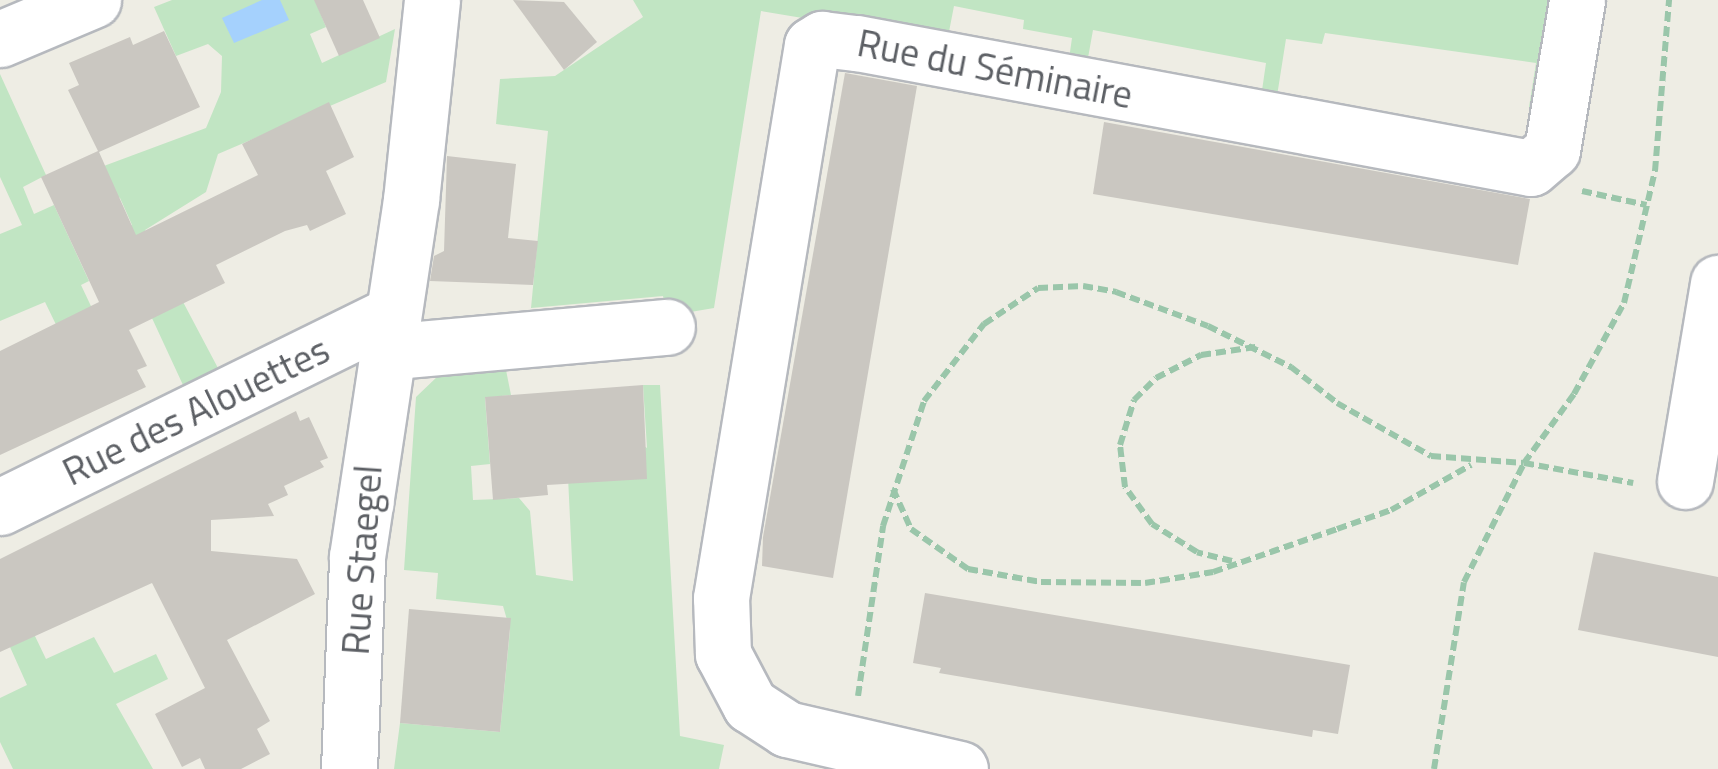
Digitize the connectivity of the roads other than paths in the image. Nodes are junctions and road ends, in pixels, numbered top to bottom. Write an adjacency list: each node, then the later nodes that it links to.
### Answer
1 (93, 0): 4 (street)
2 (432, 0): 7 (street, Rue Staegel)
3 (1577, 0): 10 (street, Rue du Séminaire)
4 (0, 39)
5 (1718, 283): 8 (street)
6 (667, 328): 7 (street)
7 (388, 333): 9 (street, Rue des Alouettes); 11 (street, Rue Staegel)
8 (1665, 483)
9 (0, 507)
10 (784, 749): 12 (street, Rue du Séminaire)
11 (349, 769)
12 (960, 769)

